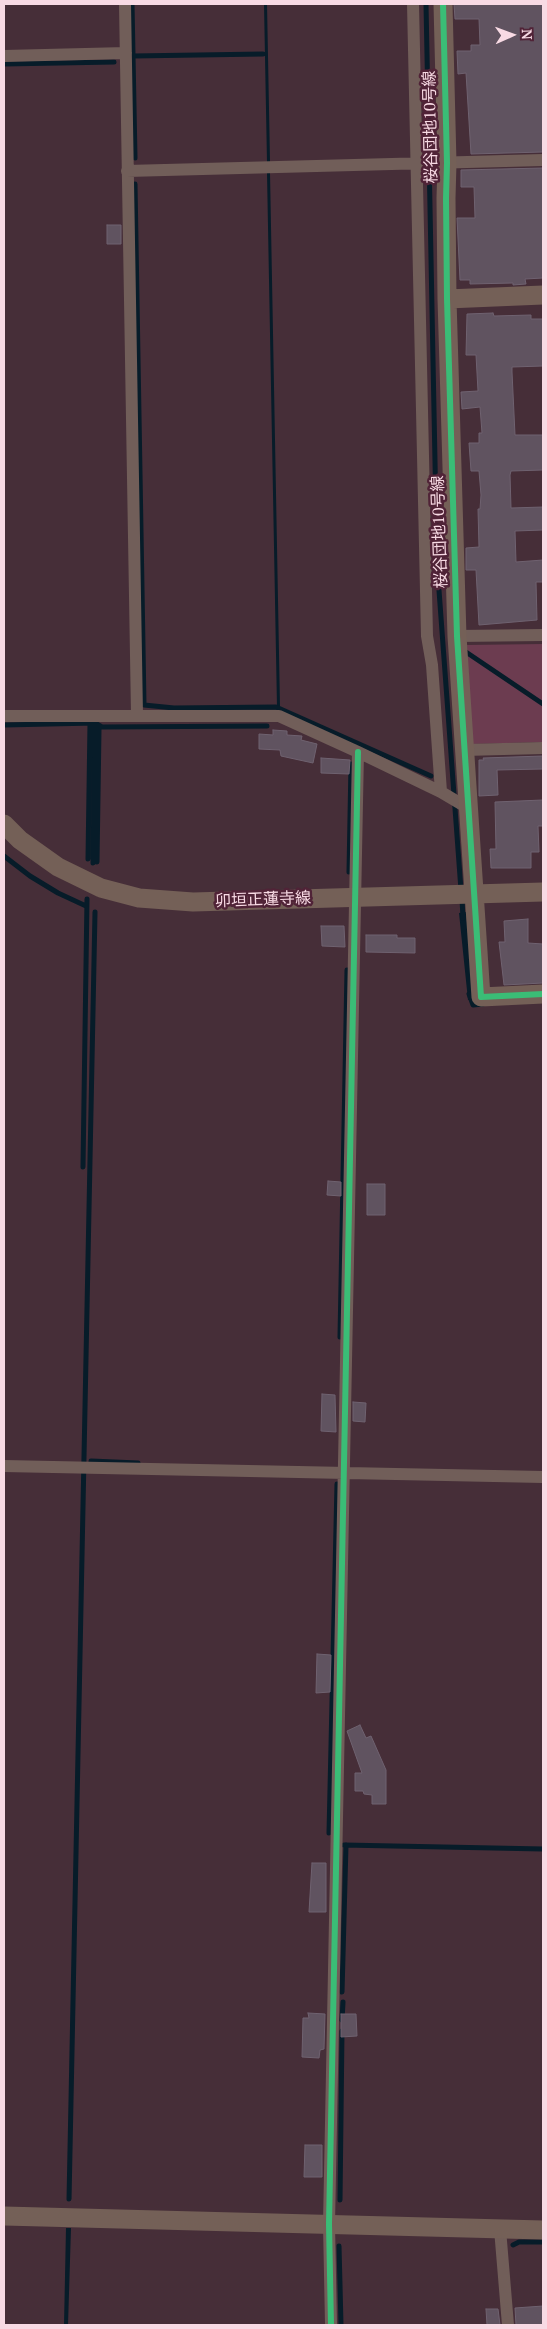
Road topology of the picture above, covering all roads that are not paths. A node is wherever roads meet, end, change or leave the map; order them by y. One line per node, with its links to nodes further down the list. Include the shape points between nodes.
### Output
1 (125, 4): 4 (street)
2 (413, 4): 7 (street)
3 (443, 4): 8 (street, 桜谷団地10号線)
4 (126, 53): 5 (street); 9 (street)
5 (4, 56)
6 (543, 160): 8 (street)
7 (420, 164): 8 (street); 9 (street); 19 (street, via 427,636)
8 (444, 164): 11 (street, 桜谷団地10号線)
9 (128, 170): 14 (street)
10 (543, 296): 11 (street)
11 (447, 299): 13 (street, 桜谷団地10号線)
12 (543, 635): 13 (street)
13 (457, 636): 17 (street, 桜谷団地10号線)
14 (137, 715): 15 (street); 18 (street, via 278,716)
15 (4, 716)
16 (543, 748): 17 (street)
17 (464, 750): 20 (street, 桜谷団地10号線)
18 (358, 752): 19 (street); 24 (street)
19 (441, 792): 20 (street)
20 (468, 808): 23 (street, 桜谷団地10号線)
21 (4, 824): 24 (street, 卯垣正蓮寺線, via 20,840 58,867 101,888 139,898 193,902)
22 (543, 892): 23 (street, 卯垣正蓮寺線)
23 (474, 894): 24 (street, 卯垣正蓮寺線); 25 (street, 桜谷団地10号線, via 481,997)
24 (355, 898): 27 (street)
25 (543, 994)
26 (4, 1466): 27 (street)
27 (344, 1473): 28 (street); 30 (street)
28 (543, 1477)
29 (4, 2216): 30 (street)
30 (329, 2224): 31 (street); 33 (street)
31 (500, 2229): 32 (street); 34 (street)
32 (543, 2230)
33 (331, 2325)
34 (508, 2325)

